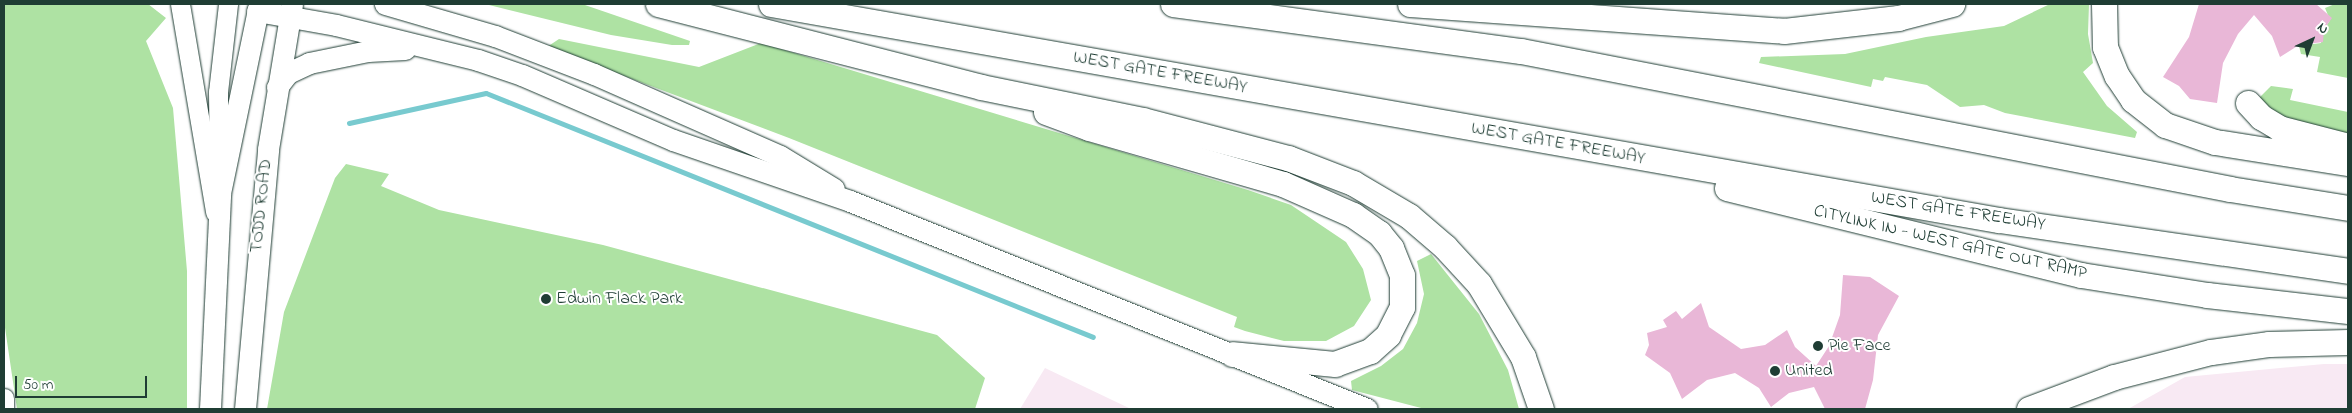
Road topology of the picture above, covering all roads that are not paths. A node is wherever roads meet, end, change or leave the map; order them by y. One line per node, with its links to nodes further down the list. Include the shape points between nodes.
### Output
1 (180, 4): 24 (main road)
2 (227, 4): 11 (main road); 21 (main road, via 218,92)
3 (386, 4): 22 (main road, via 495,36 594,74 780,156)
4 (658, 4): 16 (highway)
5 (771, 4): 18 (highway, WEST GATE FREEWAY)
6 (1173, 4): 23 (highway, via 1521,51)
7 (1410, 4): 13 (highway)
8 (1605, 4): 13 (highway)
9 (1952, 4): 13 (highway, via 1898,18 1784,31)
10 (2104, 4): 20 (highway, via 2105,47 2117,76 2133,100 2165,125 2215,142)
11 (258, 7): 12 (main road); 21 (main road)
12 (291, 10): 14 (main road); 15 (main road, TODD ROAD)
13 (1630, 18)
14 (448, 52): 15 (main road, via 391,49 309,63 288,73); 22 (main road, via 522,76 673,140)
15 (277, 87): 32 (main road, TODD ROAD, via 261,216)
16 (981, 87): 28 (highway, via 1089,128 1283,184 1353,215 1379,233 1396,260 1404,293 1394,326 1380,344 1362,356 1335,364); 34 (highway, via 1103,111 1288,158 1329,172 1378,195 1427,231 1479,284 1523,357)
17 (2248, 103): 19 (highway, via 2261,117 2279,128)
18 (1558, 144): 25 (highway, WEST GATE FREEWAY, via 1999,220); 26 (highway, CITYLINK IN - WEST GATE OUT RAMP, via 1831,215 2082,275 2207,295)
19 (2348, 146)
20 (2348, 163)
21 (220, 193): 24 (main road)
22 (850, 201): 28 (main road)
23 (2348, 208)
24 (218, 223): 31 (main road)
25 (2348, 271)
26 (2348, 311)
27 (2348, 342): 35 (highway, via 2269,344 2211,352 2134,371)
28 (1232, 354): 33 (main road)
29 (4, 398): 30 (main road)
30 (4, 409)
31 (210, 409)
32 (245, 409)
33 (1367, 409)
34 (1541, 409)
35 (2029, 409)

